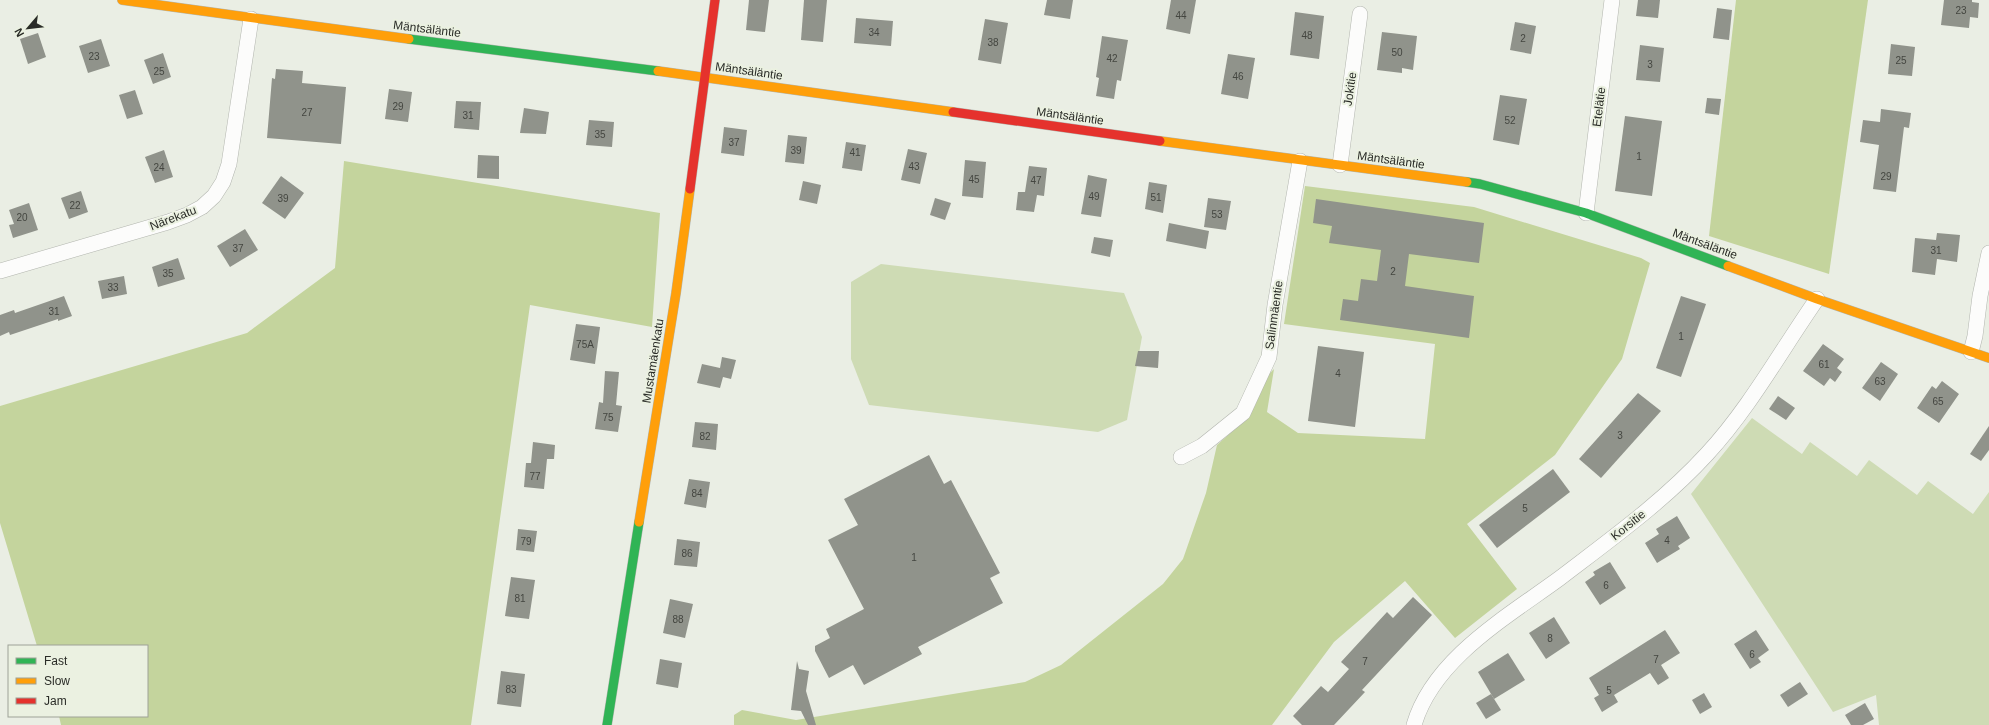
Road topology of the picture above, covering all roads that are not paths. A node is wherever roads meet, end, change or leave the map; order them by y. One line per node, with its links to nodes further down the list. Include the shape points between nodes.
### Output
1 (122, 0): 5 (street, Mäntsäläntie)
2 (715, 0): 6 (street, Mustamäenkatu)
3 (1612, 0): 9 (street, Etelätie)
4 (1360, 14): 8 (street, Jokitie)
5 (251, 19): 6 (street, Mäntsäläntie); 11 (street, Närekatu, via 229,164 223,182 214,196 202,207 168,222)
6 (704, 77): 7 (street, Mäntsäläntie); 16 (street, Mustamäenkatu, via 676,293)
7 (1300, 161): 8 (street, Mäntsäläntie); 15 (street, Salinmäentie, via 1275,305 1269,357 1243,413 1202,446)
8 (1340, 165): 9 (street, Mäntsäläntie, via 1480,184)
9 (1586, 213): 12 (street, Mäntsäläntie)
10 (1989, 253): 13 (street)
11 (0, 271)
12 (1817, 299): 13 (street, Mäntsäläntie); 17 (street, Korsitie, via 1733,422 1707,454 1656,502 1614,536 1460,653 1439,677 1418,712)
13 (1971, 352): 14 (street, Mäntsäläntie)
14 (1989, 358)
15 (1181, 457)
16 (607, 725)
17 (1414, 725)

